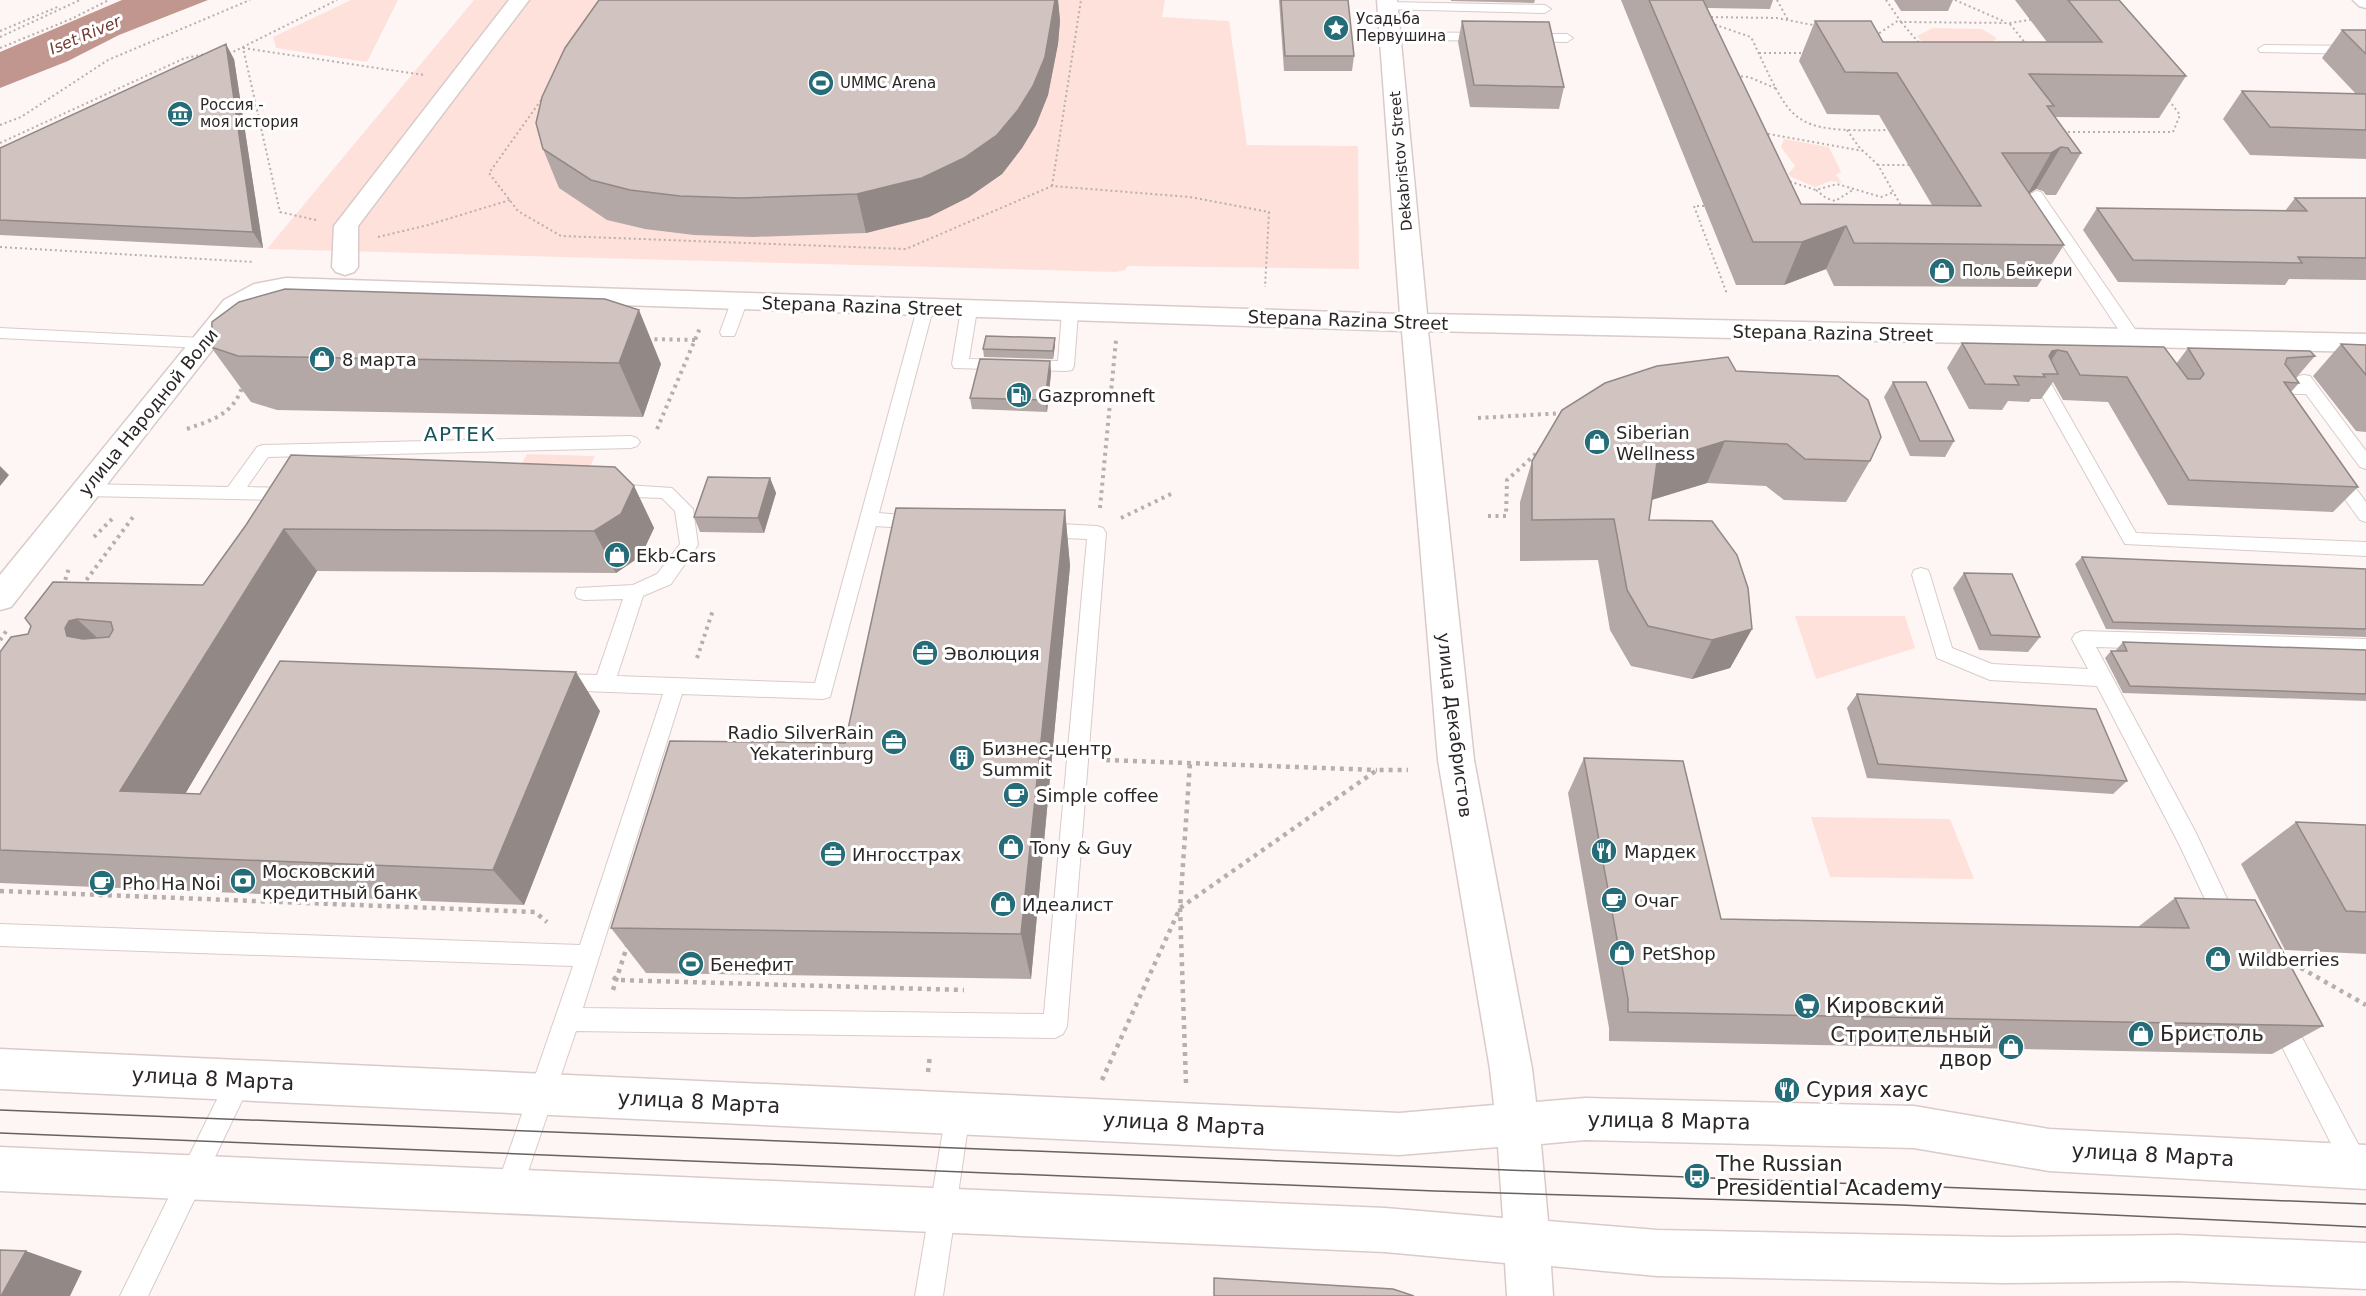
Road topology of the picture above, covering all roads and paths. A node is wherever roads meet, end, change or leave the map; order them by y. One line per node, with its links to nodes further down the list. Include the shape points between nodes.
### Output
1 (75, 0): 18 (path)
2 (80, 0): 20 (path)
3 (109, 0): 23 (path)
4 (250, 0): 39 (path, via 108,60 21,117)
5 (337, 0): 24 (path)
6 (519, 0): 35 (street)
7 (1081, 0): 49 (path)
8 (1777, 0): 14 (path)
9 (1886, 0): 15 (path)
10 (1955, 0): 16 (path)
11 (1387, 3): 12 (lane); 19 (street, Dekabristov Street)
12 (1545, 9)
13 (2044, 17): 16 (path)
14 (1788, 20): 17 (path); 30 (path, via 1701,18 1751,36)
15 (1900, 21): 16 (path); 22 (path, via 1870,39); 26 (path)
16 (2010, 23): 28 (path)
17 (1819, 26)
18 (0, 31)
19 (1390, 36): 21 (lane); 68 (street, Dekabristov Street)
20 (0, 37)
21 (1567, 38)
22 (1879, 44)
23 (0, 48)
24 (243, 48): 29 (path); 33 (path); 35 (path); 57 (path, via 280,212)
25 (2264, 49): 27 (lane)
26 (1925, 50)
27 (2366, 50)
28 (2031, 51)
29 (220, 52)
30 (1759, 53): 31 (path); 37 (path)
31 (1813, 53)
32 (208, 54): 44 (path, via 185,58)
33 (222, 57)
34 (1726, 75): 37 (path, via 1749,77)
35 (457, 81): 57 (street)
36 (550, 87): 54 (path, via 489,173)
37 (1778, 89): 40 (path, via 1789,112 1802,121 1820,128)
38 (2165, 97): 42 (path, via 2180,115 2173,132)
39 (0, 125)
40 (1847, 129): 41 (path); 45 (path)
41 (1891, 130)
42 (2060, 132)
43 (1760, 133): 45 (path)
44 (0, 143)
45 (1863, 151): 46 (path)
46 (1878, 165): 47 (path); 52 (path)
47 (1923, 165)
48 (1783, 179): 51 (path)
49 (1052, 186): 54 (path, via 906,249 561,236 518,211); 62 (path, via 1190,197 1269,212)
50 (1854, 189): 51 (path, via 1838,184); 51 (path, via 1835,201); 52 (path, via 1881,196)
51 (1816, 190)
52 (1893, 192): 56 (path)
53 (2036, 195): 73 (lane)
54 (510, 200): 58 (path)
55 (1704, 206): 63 (path, via 1694,206)
56 (1908, 218)
57 (346, 226): 61 (street)
58 (412, 231)
59 (0, 247): 60 (path)
60 (262, 262)
61 (337, 277): 64 (street, Stepana Razina Street); 76 (street, улица Народной Воли, via 263,290 233,306)
62 (1265, 287)
63 (1727, 294)
64 (739, 302): 65 (street, Stepana Razina Street); 70 (lane)
65 (925, 309): 66 (street, Stepana Razina Street); 102 (lane)
66 (969, 310): 67 (street, Stepana Razina Street); 67 (lane, via 960,364 1066,366)
67 (1070, 313): 68 (street, Stepana Razina Street)
68 (1414, 322): 73 (street, Stepana Razina Street); 147 (street, улица Декабристов, via 1456,760 1511,1069)
69 (700, 327): 74 (path)
70 (728, 332)
71 (0, 333): 76 (lane)
72 (647, 339): 74 (path)
73 (2134, 339): 78 (street, Stepana Razina Street); 79 (lane)
74 (695, 340): 87 (path)
75 (1116, 340): 98 (path)
76 (202, 343): 94 (street, улица Народной Воли)
77 (2348, 348): 78 (street, Stepana Razina Street)
78 (2281, 355): 82 (lane)
79 (2152, 366)
80 (2042, 382): 106 (lane, via 2131,539)
81 (244, 383): 86 (path, via 231,411)
82 (2310, 389): 83 (lane, via 2274,388); 91 (lane)
83 (2287, 406)
84 (1574, 412): 85 (path)
85 (1478, 418)
86 (188, 429)
87 (657, 429)
88 (630, 442): 97 (lane, via 263,451)
89 (1541, 448): 101 (path, via 1507,480 1506,516)
90 (2327, 461): 100 (lane)
91 (2366, 463)
92 (306, 488): 97 (lane, via 284,494)
93 (596, 489): 110 (lane, via 666,492 684,509 689,544 664,579)
94 (85, 490): 95 (lane); 113 (street, улица Народной Воли)
95 (141, 491): 97 (lane); 105 (path); 111 (path, via 137,512)
96 (1175, 492): 99 (path)
97 (233, 493)
98 (1100, 509)
99 (1134, 510)
100 (2366, 515)
101 (1488, 516)
102 (868, 519): 103 (lane); 122 (lane, via 823,691)
103 (937, 523)
104 (1017, 528): 138 (lane, via 1098,533 1055,1026)
105 (90, 541)
106 (2366, 549)
107 (73, 558): 109 (path)
108 (1921, 575): 119 (lane, via 1944,653 1989,672)
109 (62, 591)
110 (635, 592): 112 (lane); 121 (lane)
111 (76, 593)
112 (584, 593)
113 (0, 597)
114 (713, 610): 116 (path)
115 (10, 626): 117 (path)
116 (706, 632)
117 (0, 640)
118 (2366, 647): 119 (lane, via 2082,639)
119 (2101, 678): 129 (lane)
120 (537, 681): 121 (lane)
121 (604, 684): 122 (lane)
122 (675, 686): 132 (lane)
123 (1117, 761): 124 (path)
124 (1190, 764): 125 (path); 128 (path)
125 (1377, 770): 126 (path); 128 (path)
126 (1408, 771)
127 (0, 891): 132 (path, via 535,912)
128 (1180, 908): 143 (path); 144 (path)
129 (2233, 933): 136 (path)
130 (0, 935): 132 (lane)
131 (630, 937): 133 (path)
132 (588, 956): 133 (path); 137 (lane)
133 (616, 980): 134 (path); 138 (path)
134 (975, 991)
135 (2270, 1001): 148 (lane)
136 (2366, 1005)
137 (568, 1019): 138 (lane); 145 (lane)
138 (603, 1020)
139 (930, 1055): 142 (path)
140 (0, 1069): 141 (street, улица 8 Марта)
141 (240, 1080): 145 (street, улица 8 Марта); 150 (lane)
142 (926, 1081)
143 (1098, 1089)
144 (1186, 1093)
145 (542, 1095): 146 (street, улица 8 Марта); 151 (lane)
146 (958, 1113): 147 (street, улица 8 Марта, via 1399,1134); 152 (lane)
147 (1517, 1124): 148 (street, улица 8 Марта, via 1585,1119 1914,1127 2049,1150); 153 (street)
148 (2361, 1167)
149 (0, 1169): 150 (street)
150 (192, 1178): 151 (street); 155 (lane)
151 (508, 1192): 152 (street)
152 (942, 1210): 153 (street, via 1385,1230); 156 (lane)
153 (1527, 1242): 154 (street, via 1657,1253 2003,1260 2178,1258); 157 (street)
154 (2366, 1266)
155 (134, 1296)
156 (929, 1296)
157 (1530, 1296)

